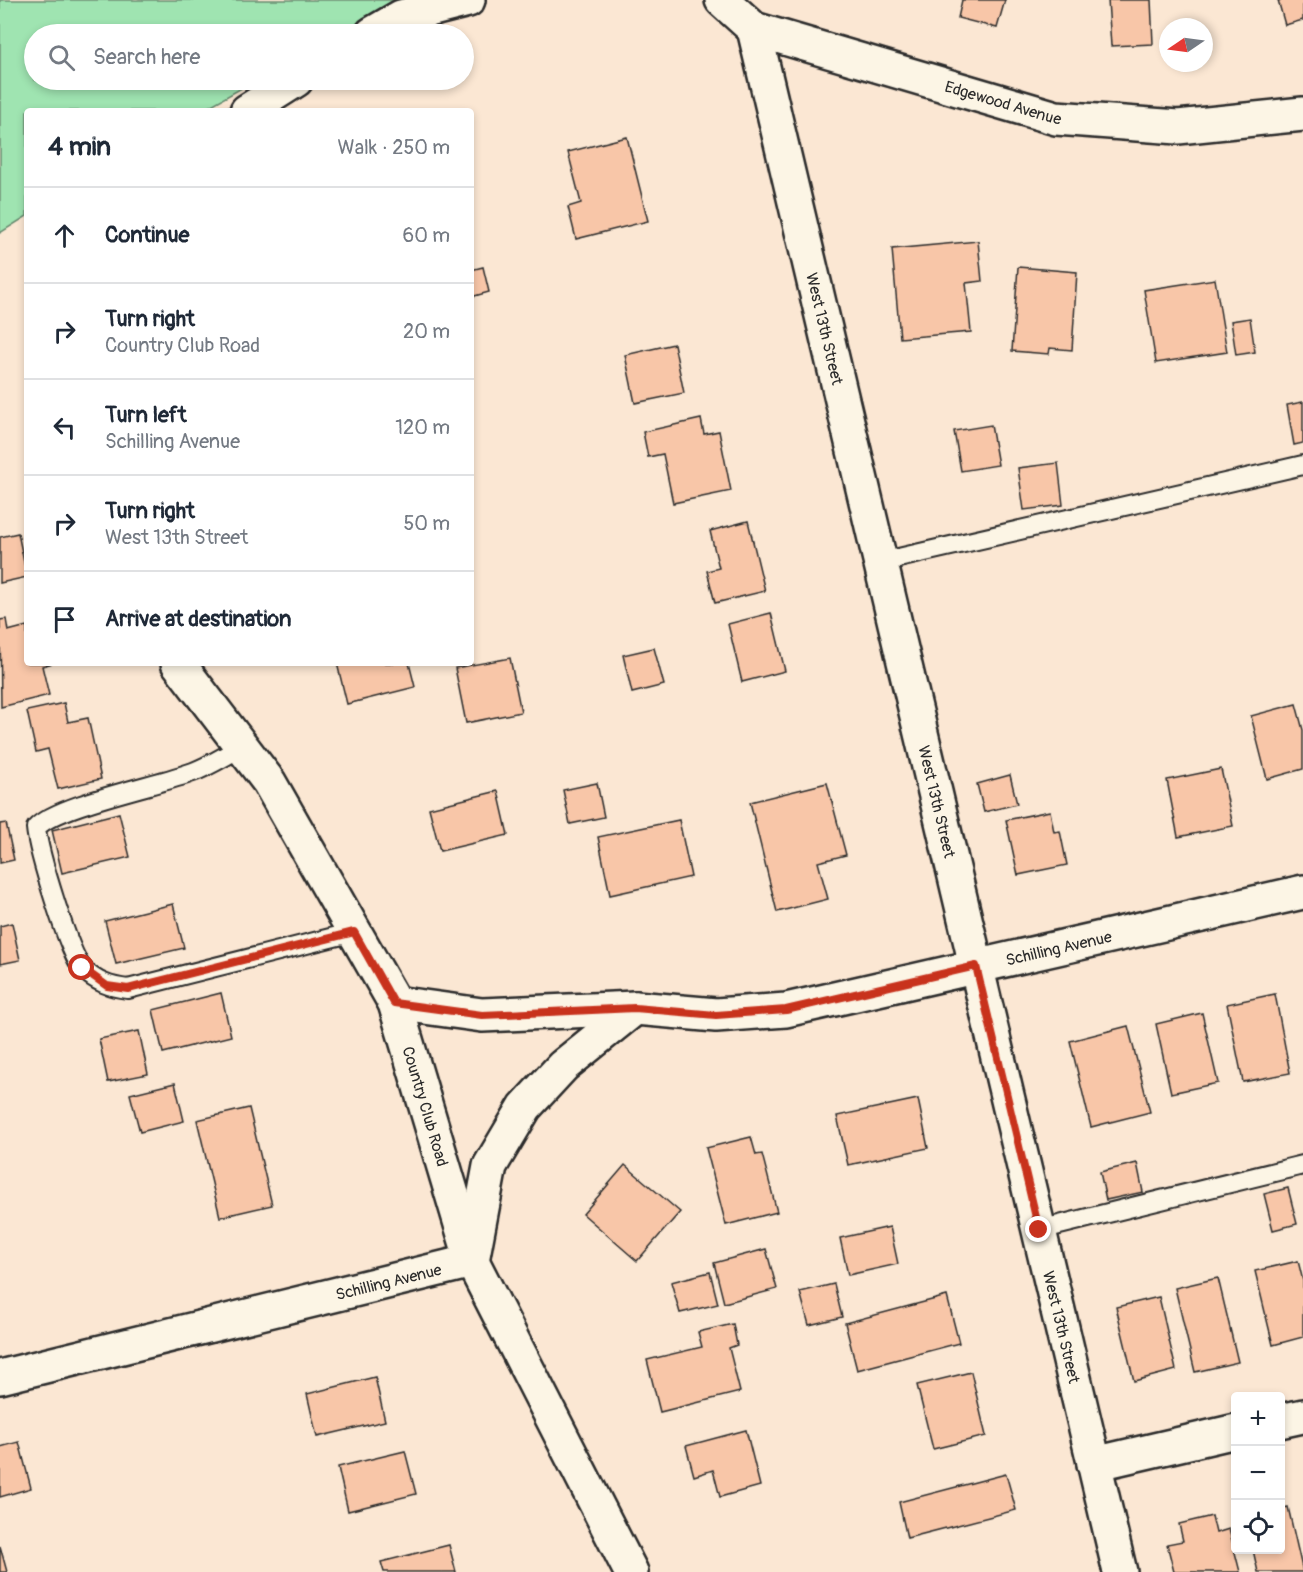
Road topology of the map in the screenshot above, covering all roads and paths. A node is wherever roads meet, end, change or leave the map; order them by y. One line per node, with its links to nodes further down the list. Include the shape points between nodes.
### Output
1 (468, 0): 3 (street, via 402,17)
2 (722, 0): 4 (street, Edgewood Avenue)
3 (390, 24)
4 (754, 29): 7 (street, Edgewood Avenue, via 1056,118 1178,127); 9 (street, West 13th Street)
5 (280, 90): 6 (street)
6 (252, 108)
7 (1303, 114)
8 (1303, 465): 9 (lane)
9 (881, 562): 14 (street, West 13th Street)
10 (180, 666): 11 (street, Country Club Road)
11 (242, 747): 13 (street, Country Club Road, via 270,782); 13 (lane, via 194,772 43,819 36,828 38,849 82,968 107,986 128,989)
12 (1303, 892): 14 (street, Schilling Avenue)
13 (354, 932): 15 (street, Country Club Road)
14 (976, 966): 16 (street, Schilling Avenue, via 786,1010 716,1015); 18 (street, West 13th Street)
15 (394, 1003): 16 (street, Schilling Avenue, via 482,1015); 19 (street, Country Club Road)
16 (635, 1008): 19 (street, via 563,1066 525,1107 490,1166)
17 (1303, 1165): 18 (lane)
18 (1039, 1230): 24 (street, West 13th Street)
19 (472, 1261): 20 (street, Schilling Avenue); 25 (street, Country Club Road)
20 (0, 1377)
21 (1303, 1416): 22 (street)
22 (1285, 1420)
23 (1231, 1432): 24 (street)
24 (1094, 1464): 26 (street, West 13th Street)
25 (631, 1572)
26 (1120, 1572)

